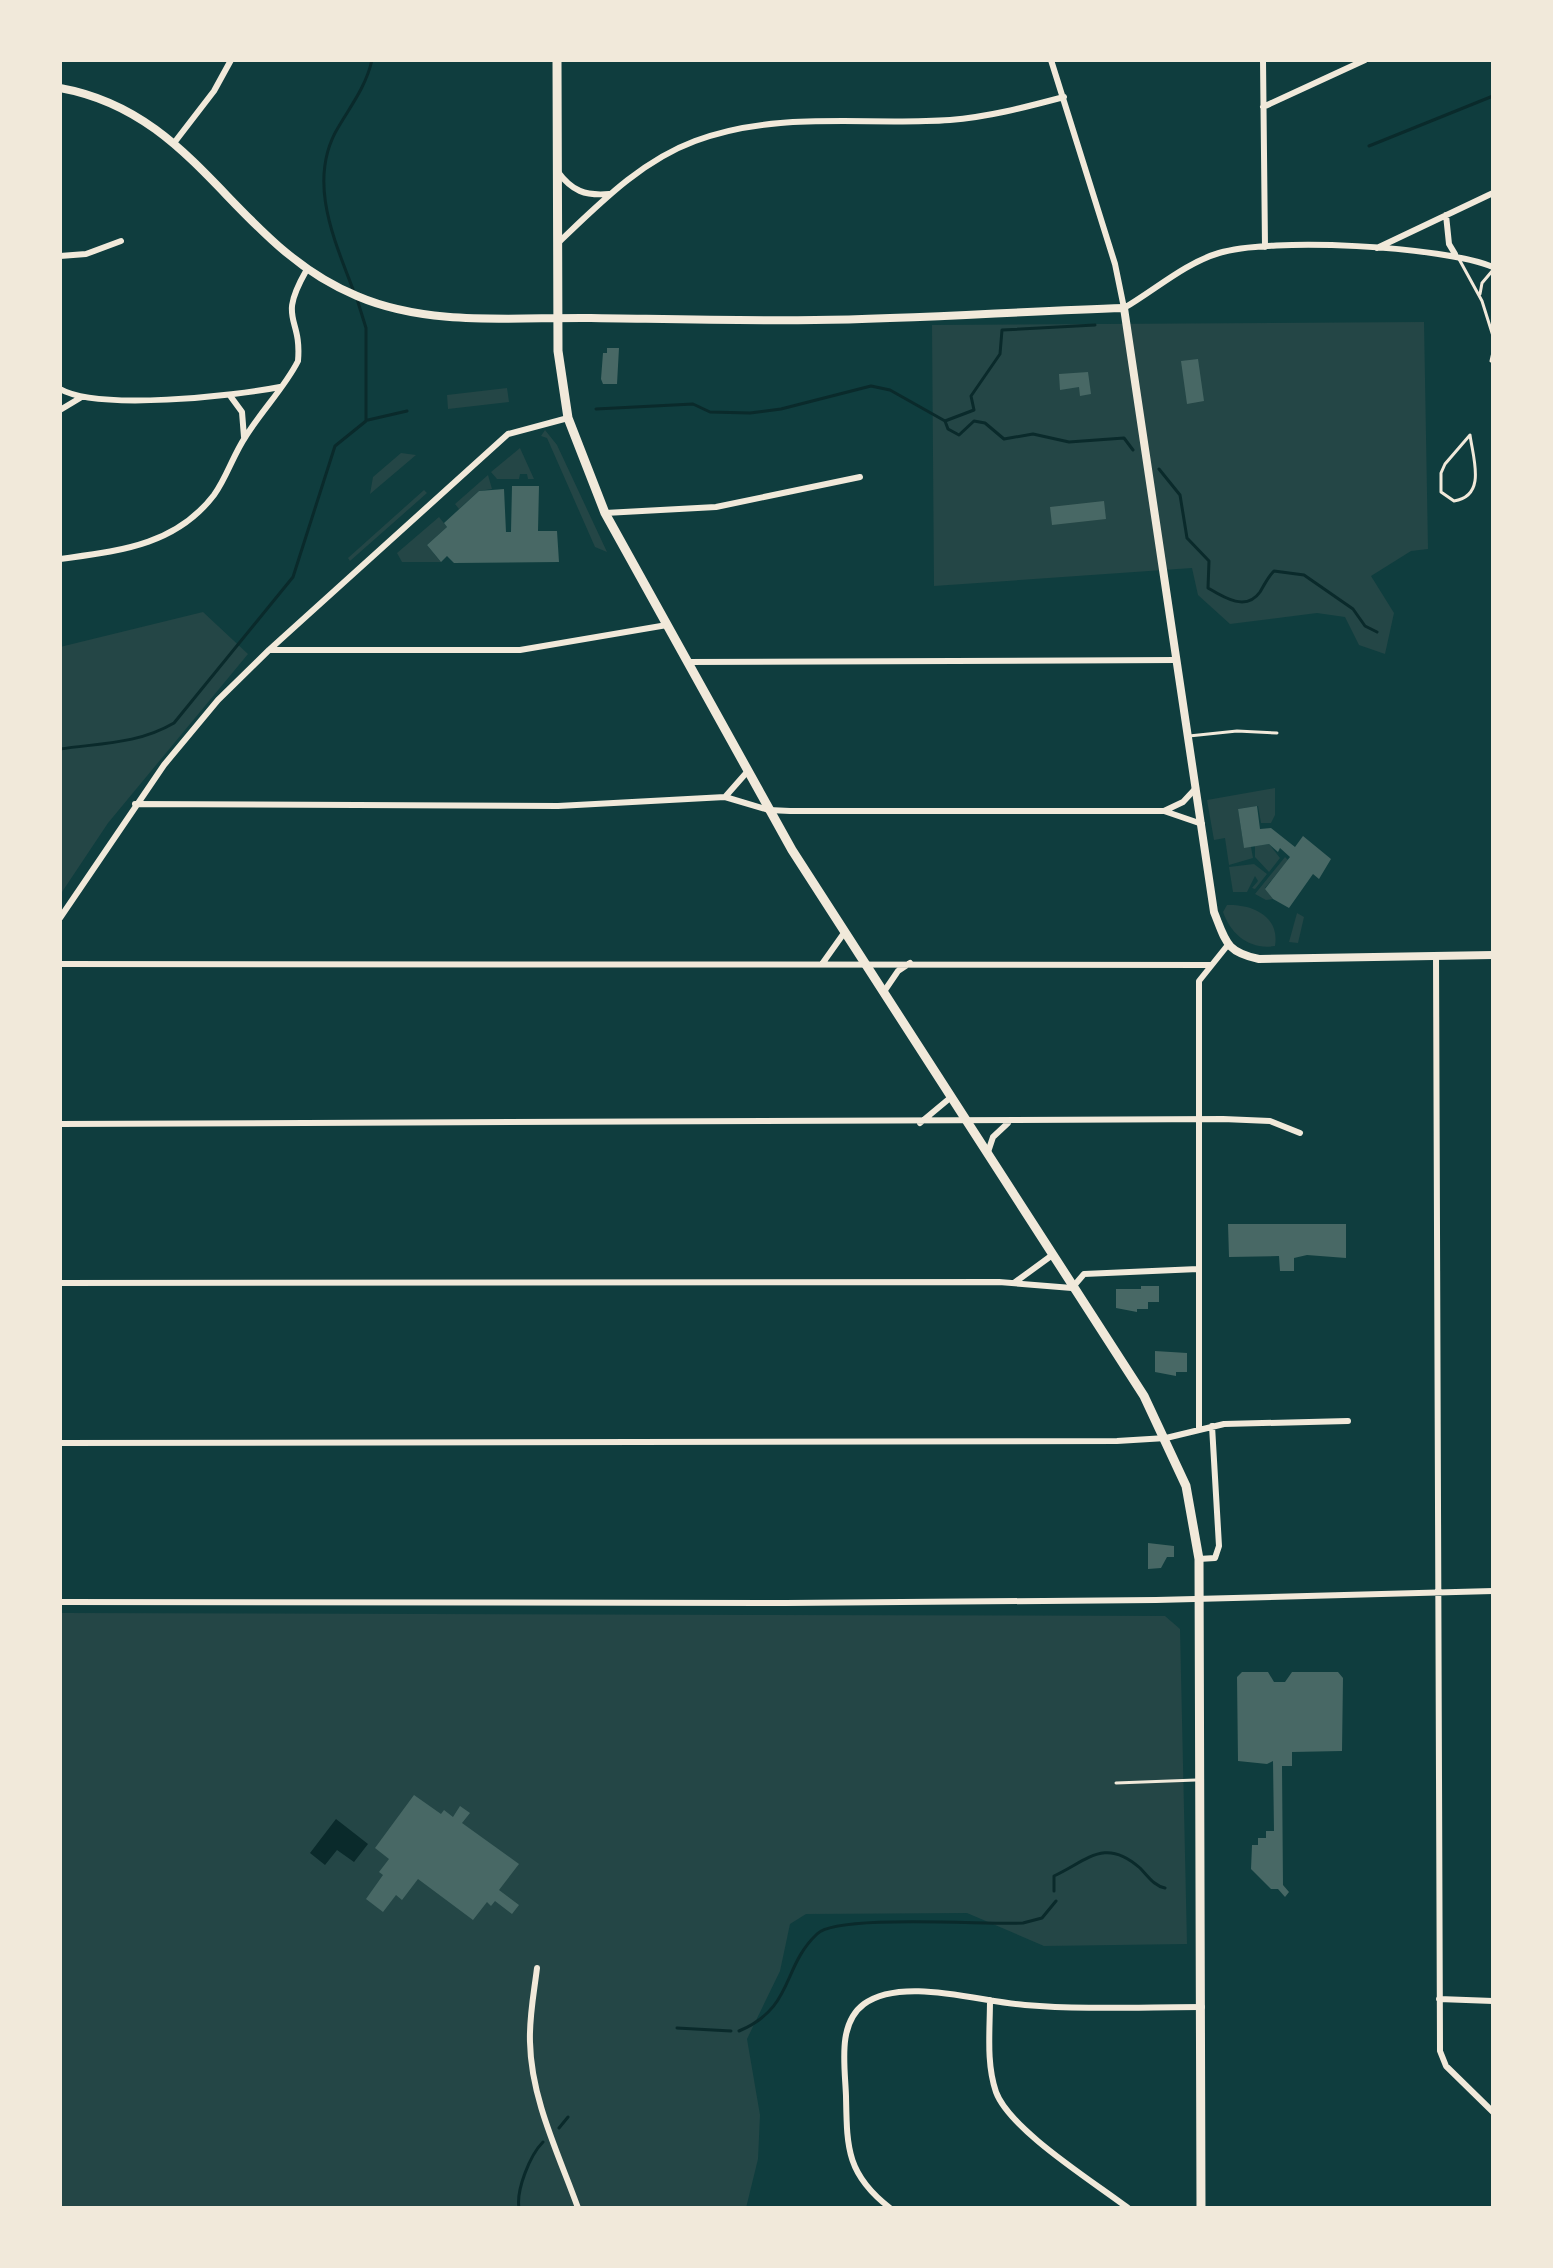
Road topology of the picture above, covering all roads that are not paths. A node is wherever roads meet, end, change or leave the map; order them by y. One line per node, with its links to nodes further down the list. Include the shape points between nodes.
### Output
1 (231, 60): 9 (street)
2 (557, 60): 10 (highway)
3 (1051, 60): 7 (street)
4 (1263, 60): 8 (street)
5 (1365, 60): 8 (street)
6 (60, 88): 9 (main road, via 120,105)
7 (1064, 97): 12 (street, via 959,119 771,122 673,151); 23 (street)
8 (1263, 107): 16 (street)
9 (174, 143): 21 (main road)
10 (558, 172): 12 (street, via 582,193); 15 (highway)
11 (1493, 193): 13 (street)
12 (609, 194): 15 (street)
13 (1446, 215): 17 (street); 18 (street)
14 (121, 241): 19 (street, via 86,254)
15 (558, 243): 24 (highway)
16 (1265, 247): 17 (street); 23 (street, via 1206,258)
17 (1375, 249): 18 (street)
18 (1455, 254): 20 (street); 22 (lane)
19 (60, 256)
20 (1493, 268): 22 (lane)
21 (310, 273): 24 (main road, via 394,308 458,317); 28 (street, via 293,295 290,310 298,361)
22 (1480, 297): 25 (lane)
23 (1124, 308): 24 (main road, via 813,320); 41 (main road)
24 (557, 318): 33 (highway)
25 (1493, 336)
26 (1493, 352): 27 (lane)
27 (1491, 361)
28 (280, 387): 30 (street); 35 (street)
29 (60, 389): 31 (street)
30 (231, 397): 31 (street); 35 (street, via 242,412)
31 (80, 398): 32 (street)
32 (60, 410)
33 (568, 418): 37 (highway); 40 (street, via 508,434)
34 (1470, 435): 34 (lane, via 1441,473 1441,492 1454,501 1468,495 1475,482)
35 (244, 439): 38 (street, via 214,494 172,532 129,549)
36 (860, 477): 37 (street, via 716,507)
37 (605, 513): 39 (highway)
38 (60, 559)
39 (667, 625): 40 (street, via 520,650); 42 (highway)
40 (269, 650): 48 (street, via 191,730)
41 (1177, 660): 42 (street); 44 (main road)
42 (687, 662): 45 (highway)
43 (1277, 733): 44 (lane)
44 (1188, 736): 46 (main road)
45 (747, 772): 47 (street); 49 (highway)
46 (1196, 788): 50 (street); 51 (main road)
47 (725, 797): 48 (street, via 558,806); 49 (street)
48 (135, 804): 52 (street)
49 (769, 810): 50 (street); 53 (highway)
50 (1164, 811): 51 (street)
51 (1202, 824): 54 (main road, via 1214,912)
52 (60, 918)
53 (844, 933): 57 (highway); 60 (street)
54 (1227, 946): 55 (main road, via 1259,959); 61 (street)
55 (1436, 955): 56 (main road); 82 (street)
56 (1493, 955)
57 (863, 963): 58 (street); 60 (street); 62 (highway)
58 (910, 963): 61 (street); 62 (street)
59 (60, 964): 60 (street)
60 (822, 964)
61 (1210, 965): 64 (street, via 1199,981)
62 (882, 994): 63 (highway)
63 (950, 1098): 65 (street); 66 (highway)
64 (1198, 1120): 67 (street); 69 (street, via 1270,1121); 72 (street)
65 (920, 1123): 66 (street); 68 (street)
66 (965, 1123): 67 (street); 70 (highway)
67 (1010, 1123): 70 (street, via 993,1137)
68 (60, 1124)
69 (1300, 1133)
70 (986, 1155): 71 (highway)
71 (1051, 1256): 74 (street); 75 (highway)
72 (1198, 1269): 75 (street, via 1084,1274); 78 (street)
73 (60, 1283): 74 (street)
74 (1014, 1283): 75 (street)
75 (1072, 1288): 79 (highway)
76 (1348, 1421): 77 (street)
77 (1212, 1426): 78 (street); 81 (street, via 1219,1546 1215,1558)
78 (1199, 1430): 79 (street)
79 (1166, 1438): 80 (street); 81 (highway, via 1186,1486)
80 (60, 1443)
81 (1199, 1559): 84 (highway)
82 (1438, 1591): 83 (street); 84 (street); 89 (street)
83 (1493, 1591)
84 (1199, 1596): 85 (street, via 786,1603); 86 (highway)
85 (60, 1602)
86 (1200, 1780): 87 (lane); 92 (highway)
87 (1116, 1783)
88 (537, 1968): 94 (street, via 531,2060)
89 (1439, 1999): 91 (street); 93 (street, via 1440,2051 1446,2066)
90 (990, 2000): 92 (street); 95 (street, via 934,1993 878,1996 851,2019 845,2051 850,2159 867,2189); 96 (street, via 991,2068 1001,2102 1021,2126)
91 (1493, 2001)
92 (1202, 2007): 97 (highway)
93 (1493, 2112)
94 (578, 2208)
95 (890, 2208)
96 (1128, 2208)
97 (1201, 2208)

